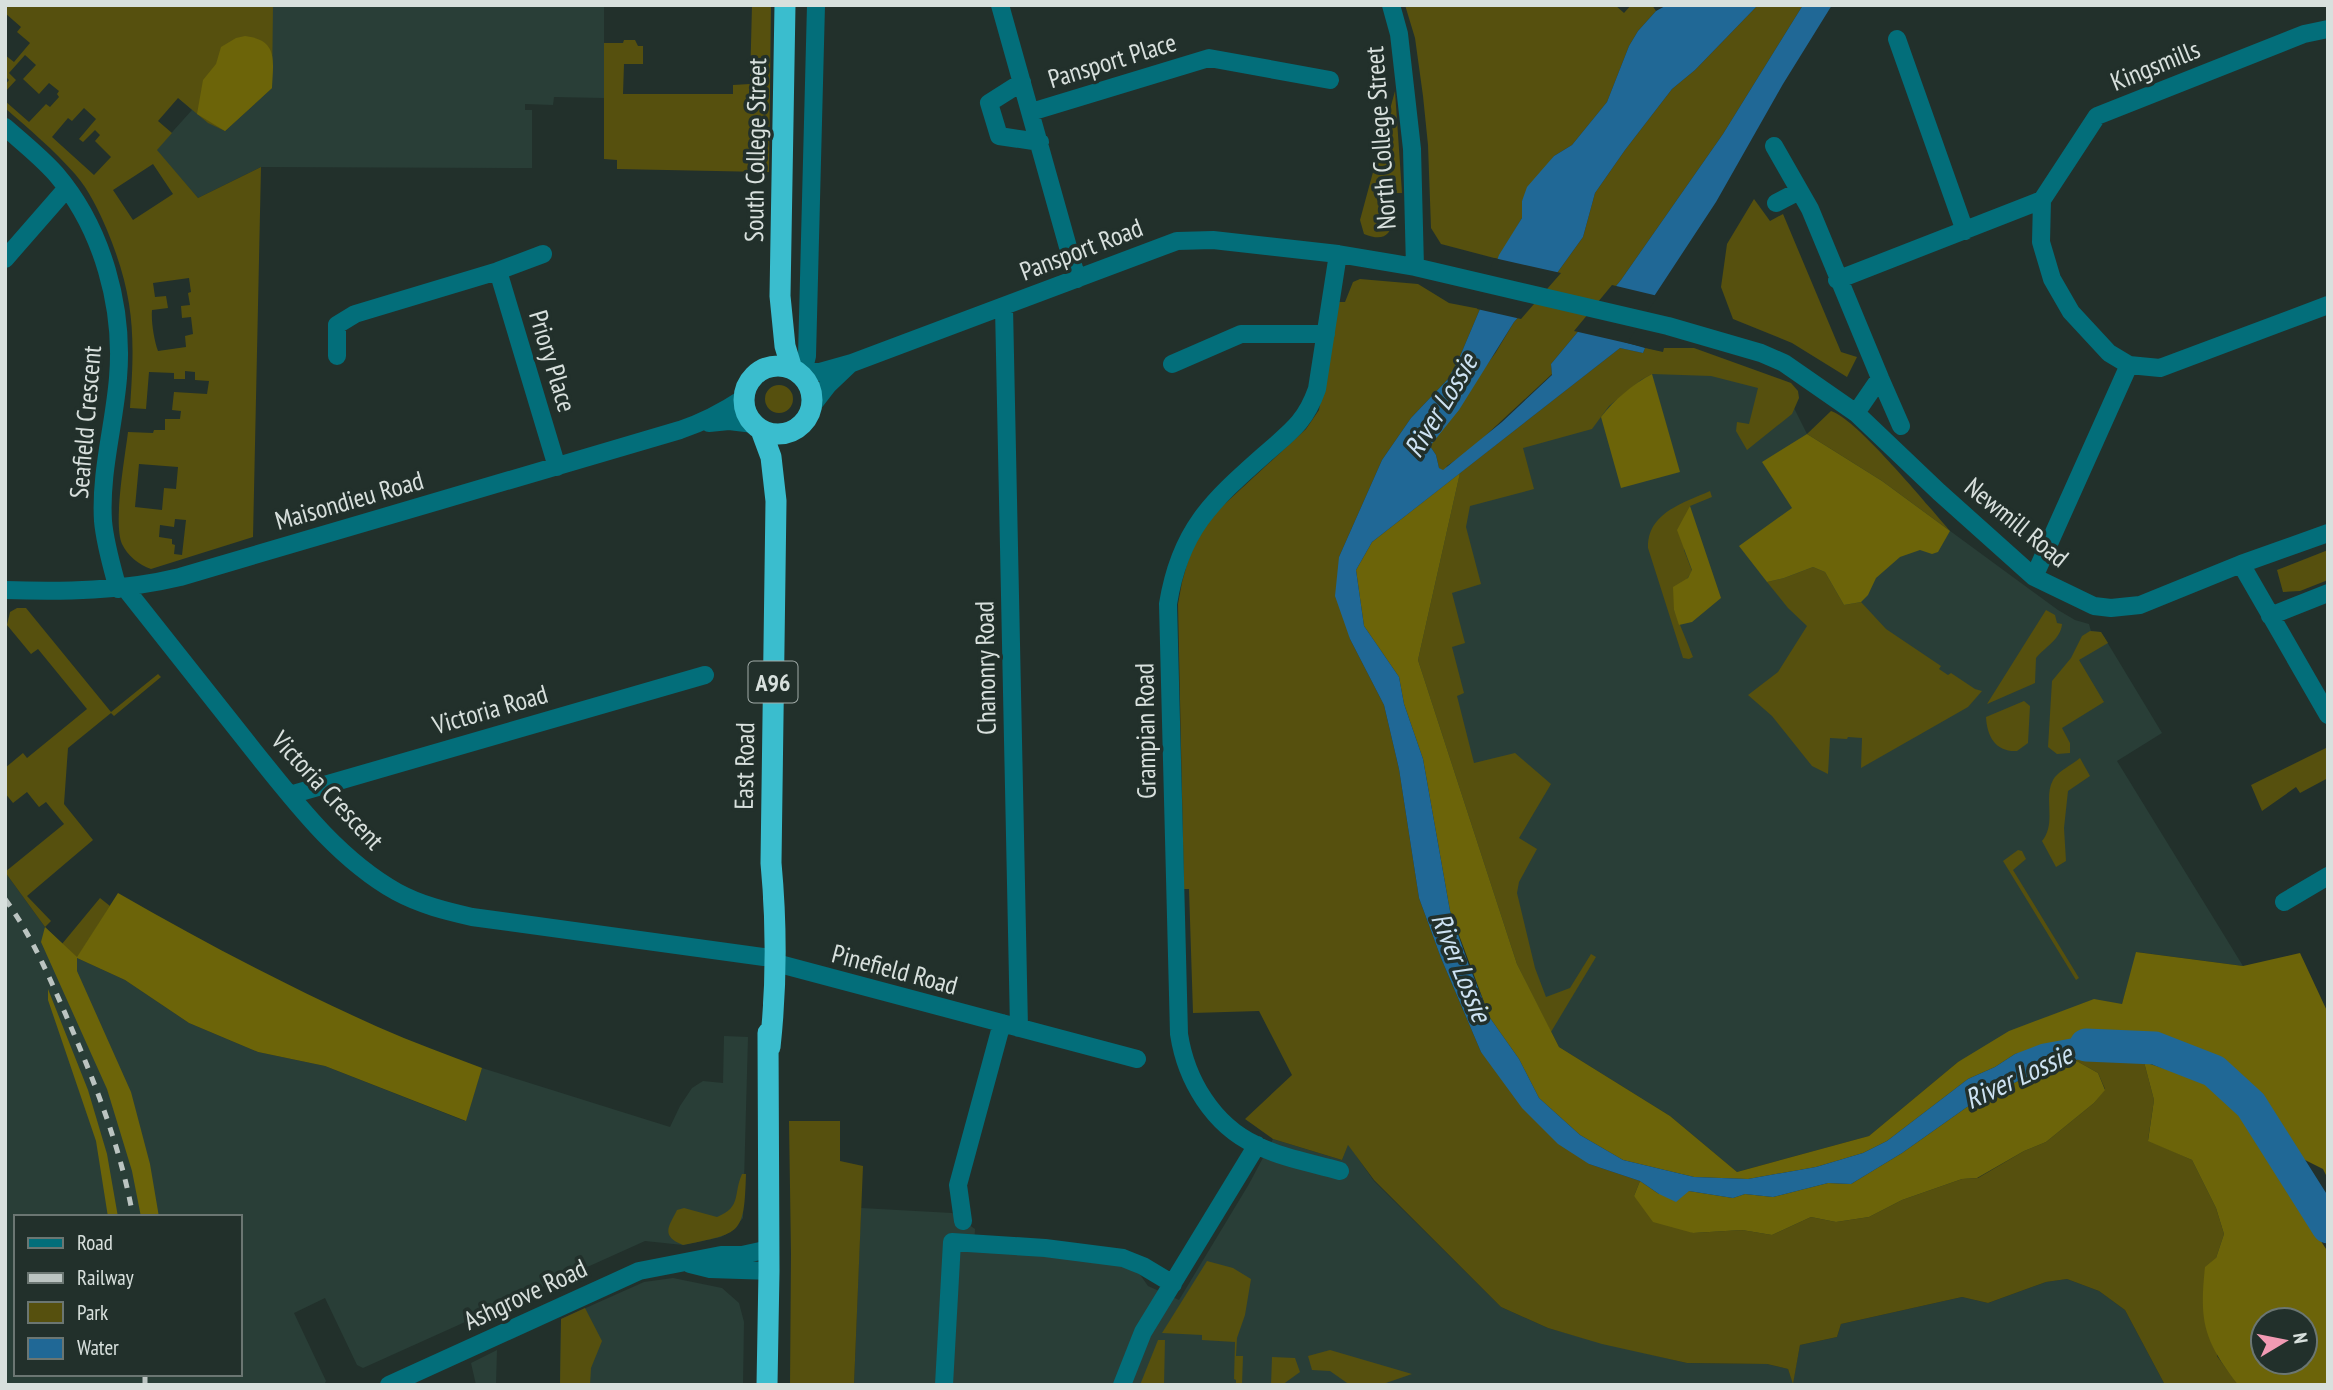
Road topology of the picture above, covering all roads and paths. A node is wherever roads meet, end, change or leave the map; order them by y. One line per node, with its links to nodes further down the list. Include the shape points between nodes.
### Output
1 (785, 5): 26 (highway, South College Street)
2 (816, 5): 35 (street, via 807,356)
3 (1000, 5): 8 (street, Pansport Place)
4 (1391, 5): 21 (street, North College Street, via 1399,34 1412,149)
5 (2328, 29): 15 (street, Kingsmills, via 2304,34 2097,116)
6 (1898, 39): 17 (street)
7 (1330, 80): 9 (street, Pansport Place, via 1209,58)
8 (1022, 82): 9 (street, Pansport Place); 11 (street, Pansport Place, via 989,103 999,136)
9 (1031, 112): 11 (street, Pansport Place)
10 (5, 127): 13 (street, Seafield Crescent)
11 (1040, 142): 24 (street, Pansport Place)
12 (1774, 146): 14 (street)
13 (67, 188): 20 (street); 49 (street, Seafield Crescent, via 93,236 116,306 118,378 103,503 106,540)
14 (1799, 191): 16 (street); 25 (street)
15 (2042, 200): 17 (street); 33 (street, via 2041,242 2052,279 2071,312 2109,353)
16 (1776, 203)
17 (1965, 231): 25 (street)
18 (543, 254): 22 (street)
19 (1338, 254): 21 (street, Pansport Road); 24 (street, Pansport Road, via 1213,240 1177,241); 29 (street, Grampian Road)
20 (5, 259)
21 (1415, 267): 23 (street, Pansport Road)
22 (498, 271): 30 (street, via 355,314 337,325); 44 (street, Priory Place)
23 (1461, 276): 39 (street, Newmill Road, via 1741,346 1784,363)
24 (1077, 279): 28 (street, Pansport Road)
25 (1837, 280): 36 (street)
26 (780, 296): 34 (highway); 35 (highway, via 785,346)
27 (2328, 305): 33 (street, via 2160,368)
28 (1004, 307): 31 (street, Pansport Road); 59 (street, Chanonry Road)
29 (1326, 334): 32 (street, via 1241,334); 61 (street, Grampian Road, via 1311,407 1302,422 1227,488 1195,524 1181,553 1168,604 1181,1051 1202,1098)
30 (337, 356)
31 (852, 363): 35 (street, Pansport Road, via 820,372); 38 (street)
32 (1172, 364)
33 (2129, 365): 48 (street)
34 (766, 368): 35 (highway, via 784,366); 37 (highway, via 750,380)
35 (797, 371): 38 (highway, via 808,383)
36 (1880, 378): 39 (street); 41 (street)
37 (744, 398): 40 (street); 42 (highway, A96, via 745,410)
38 (811, 407): 43 (highway, A96)
39 (1856, 413): 48 (street, Newmill Road)
40 (702, 423): 42 (street, via 729,421); 44 (street, Maisondieu Road)
41 (1901, 426)
42 (758, 427): 43 (highway, via 772,433); 45 (highway, A96, via 771,457)
43 (794, 430): 45 (highway, A96, via 783,458)
44 (557, 467): 49 (street, Maisondieu Road, via 180,577)
45 (776, 501): 58 (highway, East Road / A96, via 771,863 776,915)
46 (2328, 533): 47 (street, Newmill Road)
47 (2241, 564): 48 (street, Newmill Road, via 2140,605 2111,608 2094,606); 52 (street)
48 (2034, 577)
49 (122, 589): 50 (street, Maisondieu Road); 55 (street, Victoria Crescent)
50 (5, 590)
51 (2328, 593): 52 (street)
52 (2270, 616): 54 (street)
53 (705, 675): 55 (street, Victoria Road)
54 (2328, 715)
55 (290, 795): 58 (street, Victoria Crescent, via 355,862 397,892 435,908)
56 (2328, 876): 57 (street)
57 (2284, 902)
58 (770, 960): 59 (street, Pinefield Road); 64 (highway, A96, via 776,993 770,1046)
59 (1010, 1026): 60 (street, Pinefield Road); 63 (street, via 958,1185)
60 (1137, 1059)
61 (1257, 1145): 62 (street, Grampian Road); 65 (street)
62 (1340, 1171)
63 (963, 1221)
64 (769, 1260): 66 (street, Ashgrove Road, via 710,1269 687,1263 639,1271); 67 (highway, A96)
65 (1173, 1284): 68 (street, via 1123,1258 952,1242); 69 (street, via 1143,1332)
66 (389, 1385)
67 (767, 1385)
68 (944, 1385)
69 (1122, 1385)

